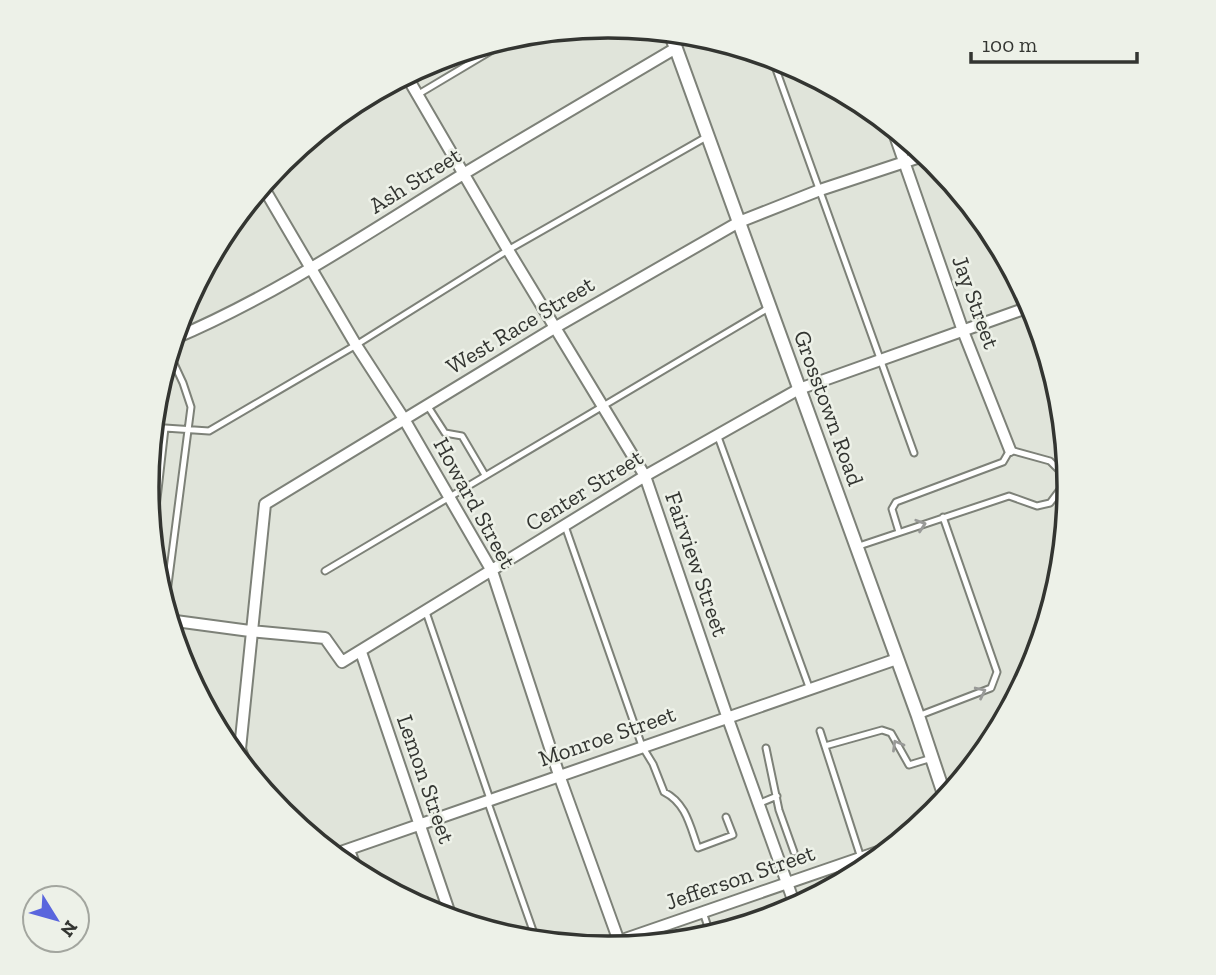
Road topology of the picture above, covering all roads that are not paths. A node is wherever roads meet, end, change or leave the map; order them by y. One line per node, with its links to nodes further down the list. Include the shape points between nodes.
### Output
1 (674, 43): 2 (street, Grosstown Road)
2 (676, 48): 7 (street, Grosstown Road); 11 (street, Ash Street)
3 (480, 57): 6 (lane)
4 (777, 72): 12 (lane)
5 (411, 84): 6 (street, Fairview Street)
6 (417, 95): 11 (street, Fairview Street)
7 (708, 136): 14 (street, Grosstown Road); 15 (lane)
8 (899, 146): 10 (street, Jay Street)
9 (914, 159): 10 (street, West Race Street)
10 (905, 162): 12 (street, West Race Street); 20 (street, Jay Street)
11 (465, 173): 15 (street, Fairview Street); 16 (street, Ash Street)
12 (820, 190): 14 (street, West Race Street); 23 (lane)
13 (267, 194): 16 (street, Howard Street)
14 (739, 222): 17 (street, Grosstown Road); 19 (street, West Race Street)
15 (508, 250): 19 (street, Fairview Street); 22 (lane)
16 (312, 269): 21 (street, Ash Street); 22 (street, Howard Street)
17 (770, 307): 25 (street, Grosstown Road); 27 (lane)
18 (1020, 310): 20 (street, Center Street)
19 (556, 327): 26 (street, West Race Street); 27 (street, Fairview Street)
20 (964, 331): 23 (street, Center Street); 31 (street, Jay Street)
21 (187, 333)
22 (356, 345): 28 (street, Howard Street); 29 (lane, via 209,431)
23 (880, 360): 25 (street, Center Street); 32 (lane)
24 (175, 367): 29 (lane, via 191,407)
25 (799, 389): 30 (street, Center Street); 42 (street, Grosstown Road)
26 (427, 405): 28 (street, West Race Street); 35 (lane, via 445,433 462,436)
27 (603, 405): 35 (lane); 36 (street, Fairview Street)
28 (404, 419): 38 (street, Howard Street); 48 (street, West Race Street, via 265,504)
29 (187, 429): 33 (lane, via 167,427 163,431); 45 (lane)
30 (717, 434): 36 (street, Center Street); 51 (lane)
31 (1010, 450): 34 (lane, via 1050,461); 41 (lane, via 1003,462 895,502 891,509)
32 (914, 453)
33 (160, 463)
34 (1056, 467)
35 (485, 475): 38 (lane)
36 (645, 476): 40 (street, Center Street); 52 (street, Fairview Street)
37 (1057, 494): 39 (lane, via 1050,503 1037,506 1009,496)
38 (448, 497): 43 (lane); 44 (street, Howard Street)
39 (943, 517): 41 (lane, one-way to 39); 53 (lane, one-way to 39, via 991,688 998,673)
40 (565, 526): 44 (street, Center Street); 56 (lane)
41 (900, 532): 42 (lane)
42 (856, 547): 50 (street, Grosstown Road)
43 (325, 571)
44 (492, 571): 46 (street, Center Street); 60 (street, Howard Street)
45 (168, 577)
46 (426, 612): 49 (street, Center Street); 63 (lane)
47 (180, 621): 48 (street)
48 (250, 631): 49 (street, via 325,638 342,662); 55 (street)
49 (361, 652): 66 (street, Lemon Street)
50 (897, 659): 51 (street, Monroe Street); 53 (street, Grosstown Road)
51 (809, 687): 52 (street, Monroe Street)
52 (727, 716): 56 (street, Monroe Street); 64 (street, Fairview Street)
53 (918, 716): 59 (street, Grosstown Road)
54 (820, 731): 57 (lane)
55 (240, 745)
56 (642, 746): 60 (street, Monroe Street); 65 (lane, via 664,792 681,804 698,848 733,835)
57 (825, 747): 59 (lane, one-way to 57, via 909,765 891,733 882,730); 71 (lane)
58 (766, 748): 62 (lane)
59 (932, 758): 61 (street, Grosstown Road)
60 (559, 775): 63 (street, Monroe Street); 79 (street, Howard Street)
61 (942, 788)
62 (777, 796): 64 (lane); 69 (lane)
63 (489, 799): 66 (street, Monroe Street); 77 (lane)
64 (758, 804): 72 (street, Fairview Street)
65 (726, 817)
66 (419, 823): 67 (street, Monroe Street); 74 (street, Lemon Street)
67 (351, 848): 68 (street, Monroe Street); 70 (lane)
68 (344, 851)
69 (794, 852)
70 (355, 858)
71 (861, 858): 72 (street, Jefferson Street)
72 (787, 883): 73 (street, Fairview Street); 75 (street, Jefferson Street)
73 (792, 897)
74 (447, 906)
75 (703, 912): 76 (lane); 78 (street, Jefferson Street)
76 (707, 925)
77 (533, 930)
78 (642, 935)
79 (617, 936)

